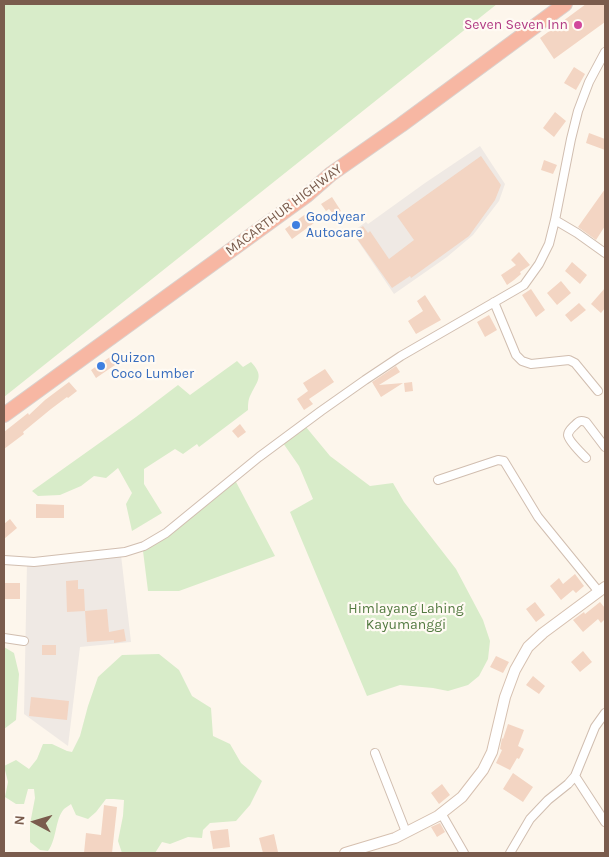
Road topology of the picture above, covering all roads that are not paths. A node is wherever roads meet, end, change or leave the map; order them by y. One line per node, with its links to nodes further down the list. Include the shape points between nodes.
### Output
1 (565, 4): 7 (highway, MACARTHUR HIGHWAY)
2 (605, 52): 3 (street, via 578,111)
3 (555, 220): 4 (street); 5 (street, via 545,254 524,286)
4 (605, 253)
5 (494, 302): 6 (street, via 516,355 522,361 532,364 569,360); 11 (street, via 401,356 321,410 166,533 144,546 124,552 34,562)
6 (598, 391)
7 (4, 416)
8 (605, 446): 9 (street, via 586,422 578,422 568,435)
9 (586, 458)
10 (438, 480): 12 (street, via 498,460 504,461 538,517)
11 (4, 560)
12 (602, 589): 18 (street, via 543,632 528,647 508,688 492,752 483,770 462,797)
13 (4, 638): 14 (street)
14 (24, 641)
15 (605, 713): 17 (street, via 595,727)
16 (375, 753): 20 (street)
17 (575, 776): 19 (street); 23 (street, via 530,819)
18 (441, 813): 20 (street); 22 (street)
19 (605, 822)
20 (406, 832): 21 (street)
21 (345, 853)
22 (464, 853)
23 (510, 853)

